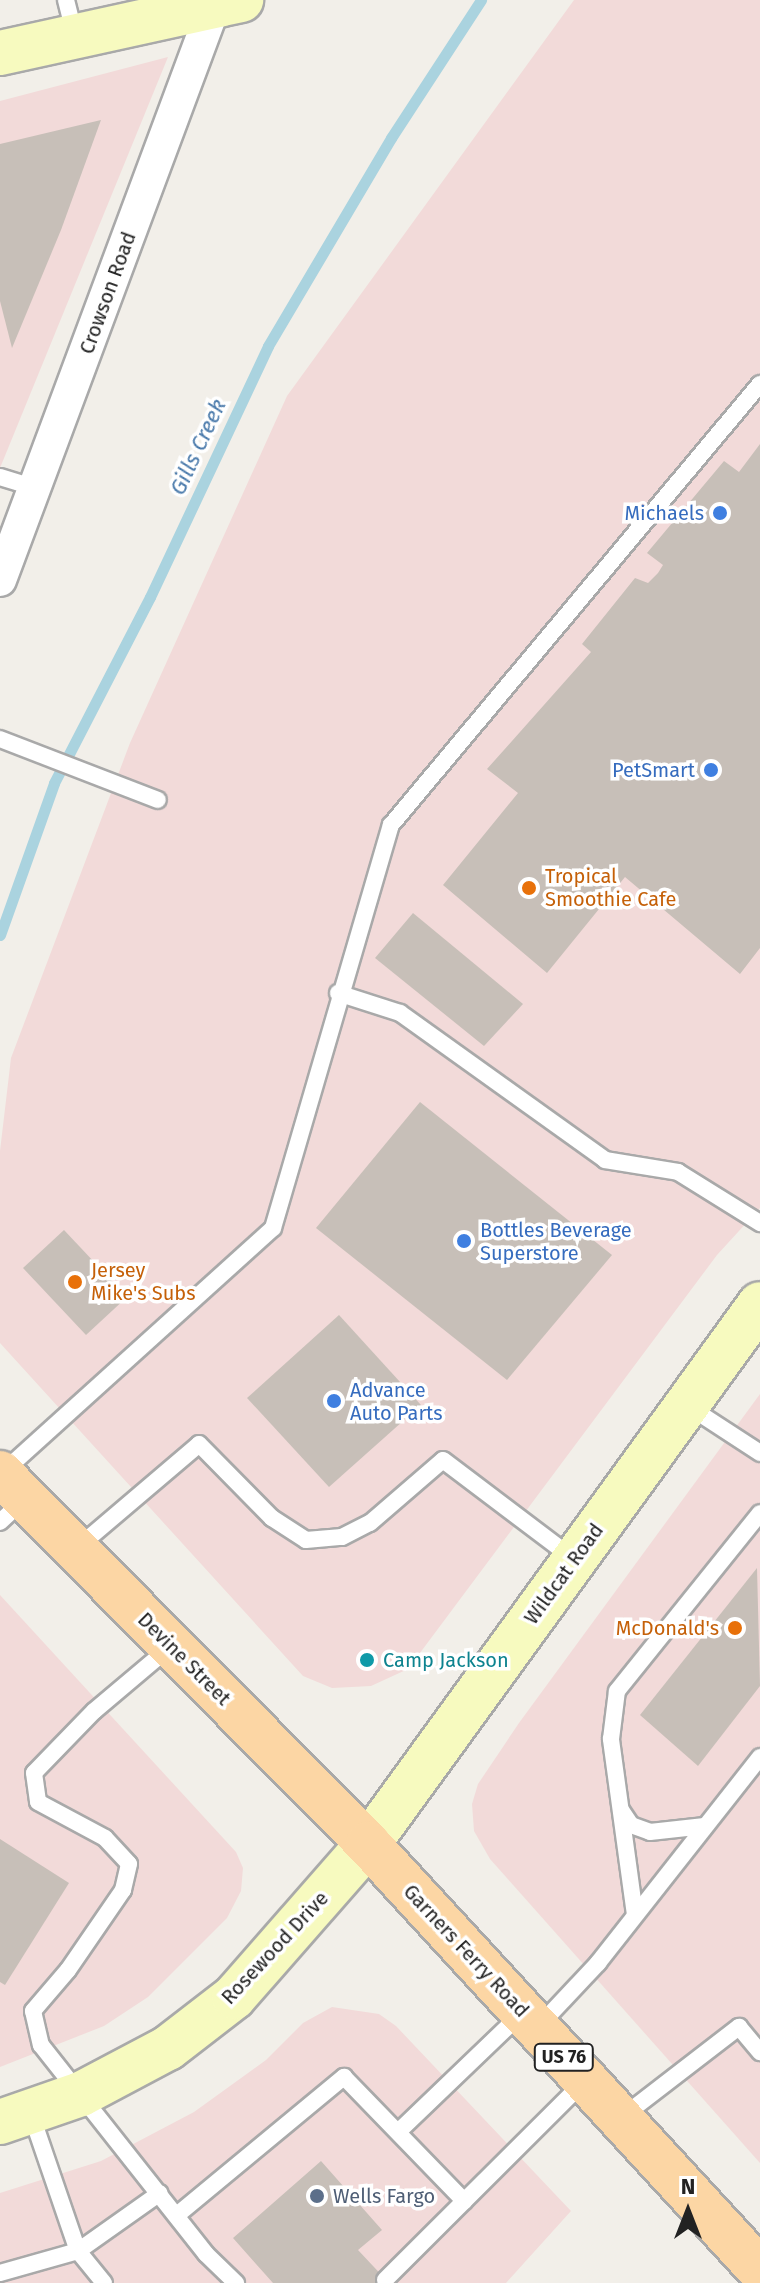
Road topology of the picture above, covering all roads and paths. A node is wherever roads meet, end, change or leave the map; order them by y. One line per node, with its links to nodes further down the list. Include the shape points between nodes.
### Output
1 (228, 3): 2 (main road); 7 (street, Crowson Road)
2 (155, 10): 3 (main road)
3 (70, 19): 4 (main road)
4 (0, 53)
5 (760, 384): 11 (lane, via 391,825)
6 (0, 477): 7 (lane)
7 (36, 488): 8 (street, Crowson Road)
8 (0, 580)
9 (0, 739): 10 (lane)
10 (158, 800)
11 (338, 993): 12 (lane, via 400,1013 605,1160 678,1172); 16 (lane, via 273,1228)
12 (760, 1223)
13 (760, 1304): 14 (main road, Wildcat Road)
14 (686, 1405): 15 (lane); 19 (main road, Wildcat Road)
15 (760, 1453)
16 (7, 1492): 18 (main road, Devine Street / US 76)
17 (760, 1513): 22 (lane, via 617,1691 610,1716)
18 (75, 1549): 19 (lane, via 199,1444 272,1518 306,1540 342,1537 370,1523 443,1460); 20 (main road, Devine Street / US 76)
19 (574, 1559): 24 (main road, Wildcat Road)
20 (171, 1646): 24 (main road, Devine Street / US 76); 29 (lane, via 94,1711 34,1773 38,1802 105,1838 129,1864 123,1890 33,2011 41,2045)
21 (760, 1757): 23 (lane)
22 (620, 1808): 23 (lane, via 631,1825 650,1832); 25 (lane)
23 (705, 1826): 25 (lane)
24 (368, 1844): 26 (main road, Garners Ferry Road / US 76); 29 (main road, Rosewood Drive, via 234,1997 168,2048)
25 (635, 1915): 26 (lane)
26 (530, 2020): 28 (main road, Garners Ferry Road / US 76); 32 (lane)
27 (760, 2052): 31 (lane, via 739,2027)
28 (585, 2081): 31 (main road, Garners Ferry Road / US 76); 34 (lane)
29 (81, 2094): 30 (main road, Rosewood Drive); 33 (lane)
30 (15, 2117): 36 (lane)
31 (620, 2118): 37 (main road, Garners Ferry Road / US 76)
32 (398, 2132): 34 (lane); 35 (lane, via 344,2077)
33 (160, 2193): 35 (lane); 36 (lane)
34 (464, 2201): 39 (lane)
35 (177, 2215): 41 (lane)
36 (78, 2251): 38 (lane); 40 (lane)
37 (755, 2254)
38 (0, 2273)
39 (385, 2280)
40 (104, 2283)
41 (236, 2283)

